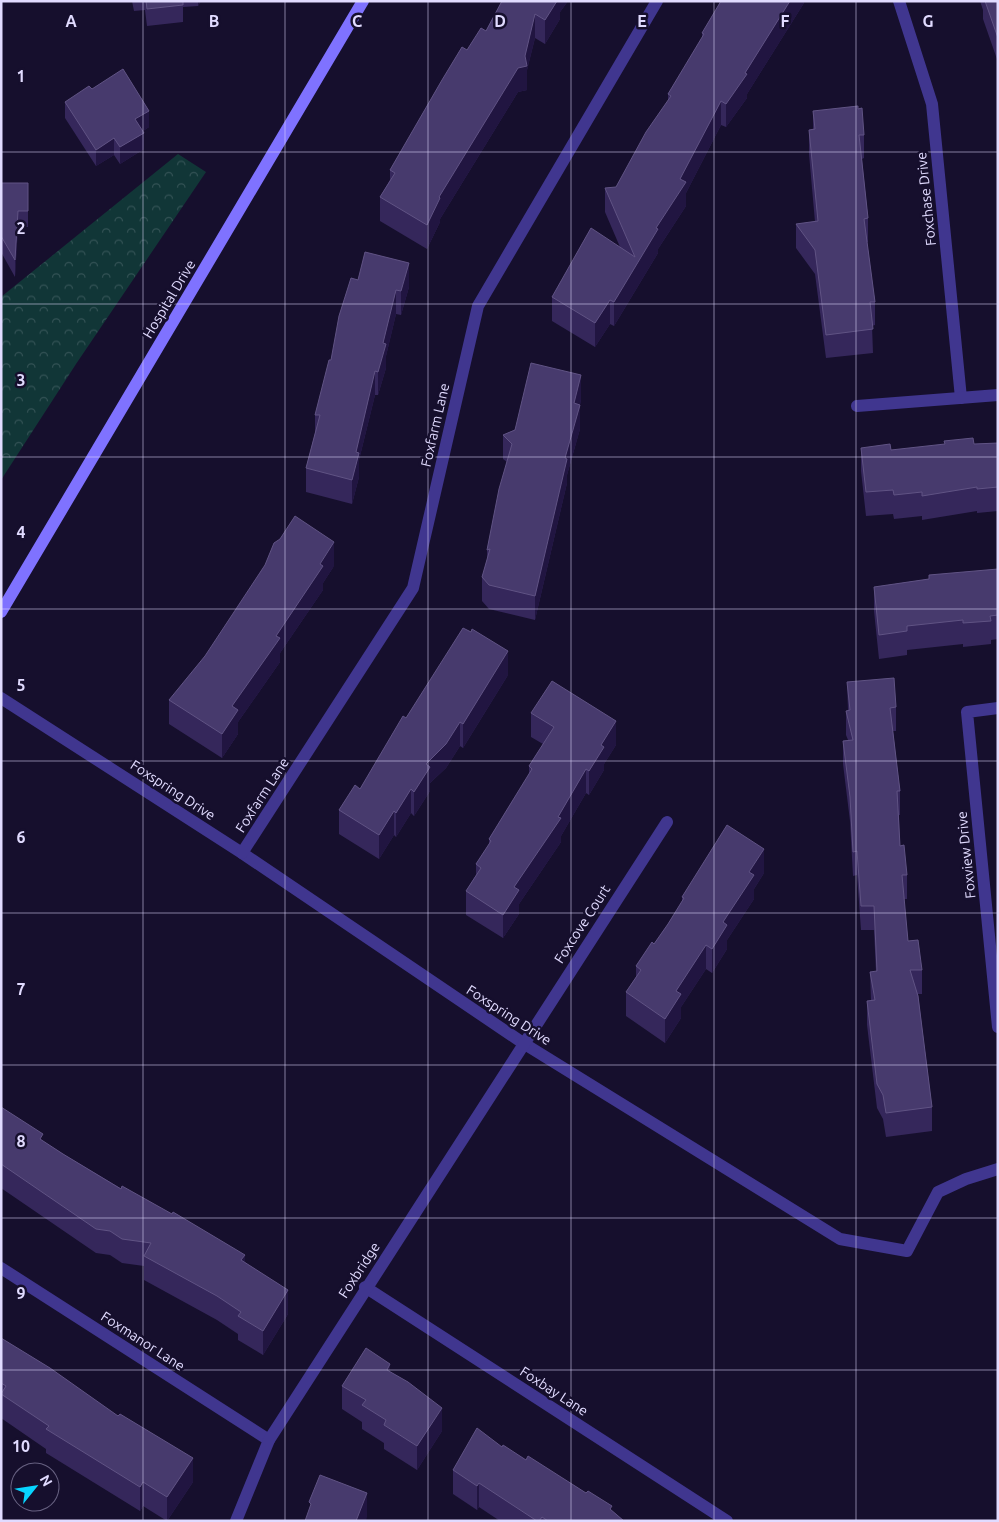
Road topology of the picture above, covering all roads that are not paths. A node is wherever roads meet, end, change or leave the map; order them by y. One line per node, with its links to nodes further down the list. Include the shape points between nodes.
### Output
1 (363, 1): 7 (street, Hospital Drive)
2 (657, 1): 11 (street, Foxfarm Lane, via 478,306 413,588)
3 (899, 1): 5 (street, Foxchase Drive, via 932,104)
4 (998, 395): 5 (street)
5 (961, 398): 6 (street)
6 (857, 406)
7 (1, 612)
8 (1, 698): 11 (street, Foxspring Drive)
9 (998, 708): 12 (street, Foxview Drive, via 967,712)
10 (666, 822): 13 (street, Foxcove Court)
11 (242, 853): 13 (street, Foxspring Drive)
12 (998, 1027)
13 (523, 1043): 14 (street, Foxspring Drive, via 840,1240 907,1251 938,1192 966,1178); 16 (street, Foxbridge)
14 (998, 1169)
15 (1, 1268): 17 (street, Foxmanor Lane)
16 (365, 1287): 17 (street, Foxbridge); 19 (street, Foxbay Lane)
17 (269, 1440): 18 (street, Foxbridge)
18 (236, 1521)
19 (726, 1521)

